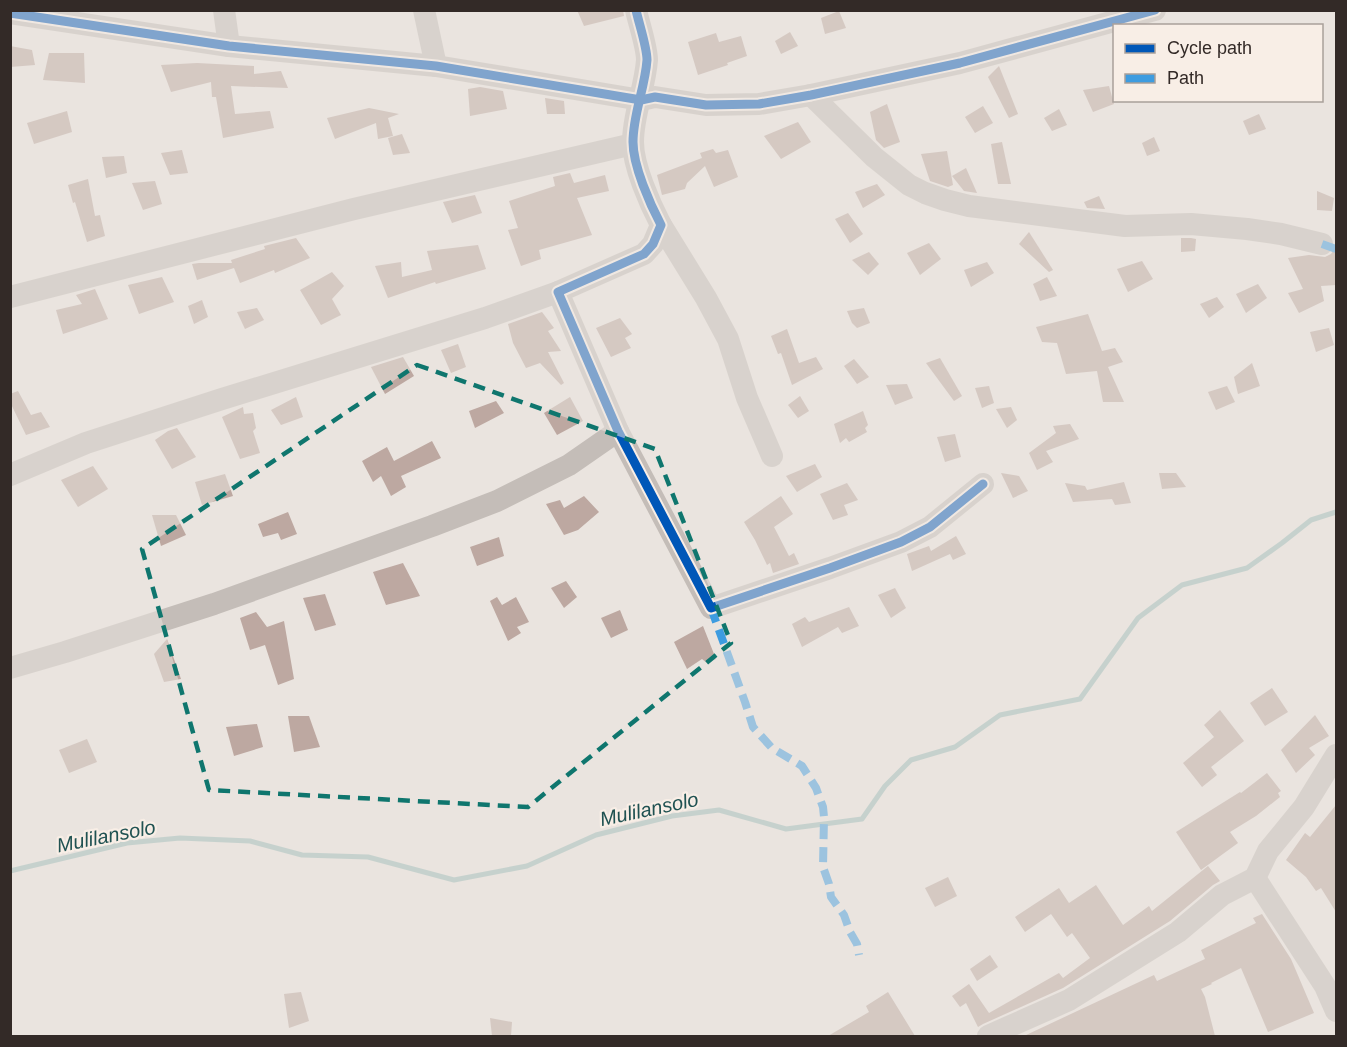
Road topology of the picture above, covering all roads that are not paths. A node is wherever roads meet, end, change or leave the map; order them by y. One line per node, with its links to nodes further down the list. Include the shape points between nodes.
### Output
1 (224, 10): 7 (street)
2 (424, 10): 8 (street)
3 (636, 10): 10 (street, via 647,58)
4 (1155, 10): 9 (street, via 960,63)
5 (10, 13): 6 (street)
6 (59, 15): 7 (street)
7 (229, 46): 8 (street)
8 (436, 66): 10 (street)
9 (811, 95): 10 (street, via 759,104 706,105 655,97); 13 (street, via 873,157 909,185 945,200 1125,226 1191,224 1247,229)
10 (641, 100): 11 (street)
11 (633, 144): 12 (street, via 648,199); 15 (street, via 354,209)
12 (661, 225): 14 (street, via 644,254); 17 (street, via 728,339)
13 (1322, 243)
14 (558, 292): 16 (street); 18 (street, via 86,443)
15 (10, 297)
16 (618, 431): 19 (street, via 711,608 901,542 930,527); 20 (street, via 569,465 496,501 432,526 214,604)
17 (772, 456)
18 (10, 475)
19 (983, 484)
20 (10, 668)
21 (1336, 760): 22 (street, via 1268,851)
22 (1255, 878): 23 (street, via 1325,986); 24 (street, via 1222,895 1178,932 1069,999)
23 (1336, 1011)
24 (988, 1036)

